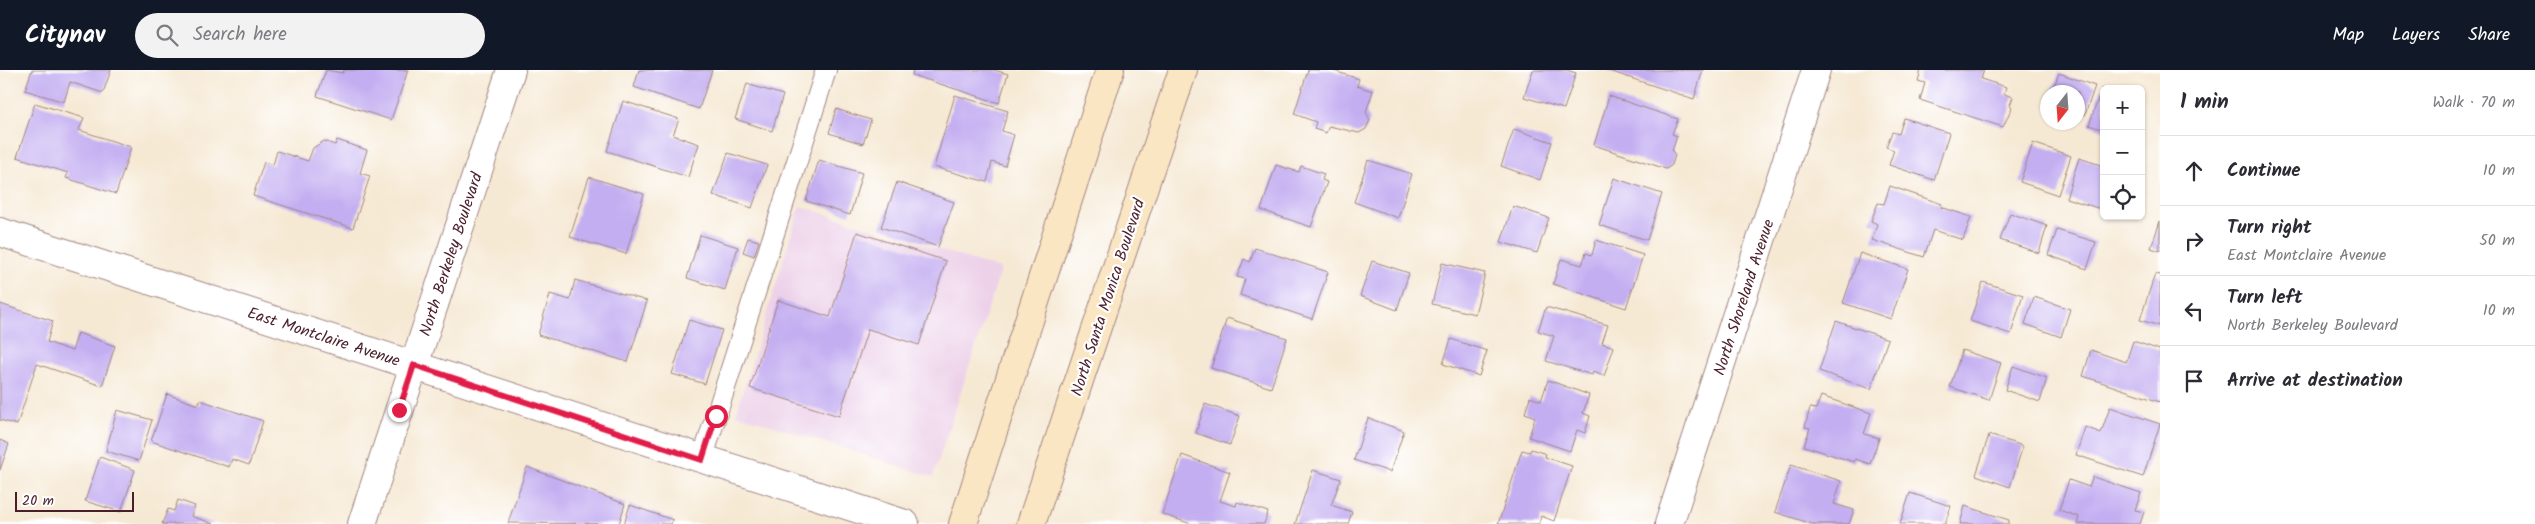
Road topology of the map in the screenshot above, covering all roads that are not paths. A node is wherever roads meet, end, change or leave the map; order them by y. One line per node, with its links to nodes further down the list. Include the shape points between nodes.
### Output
1 (511, 70): 7 (street, North Berkeley Boulevard)
2 (826, 70): 8 (lane)
3 (1110, 70): 11 (street)
4 (1183, 70): 12 (street, North Santa Monica Boulevard)
5 (1816, 70): 13 (street, North Shoreland Avenue)
6 (0, 232): 7 (street, East Montclaire Avenue)
7 (414, 365): 8 (street, East Montclaire Avenue); 9 (street, North Berkeley Boulevard)
8 (702, 460): 10 (street, East Montclaire Avenue)
9 (362, 524)
10 (905, 524)
11 (963, 524)
12 (1031, 524)
13 (1670, 524)

